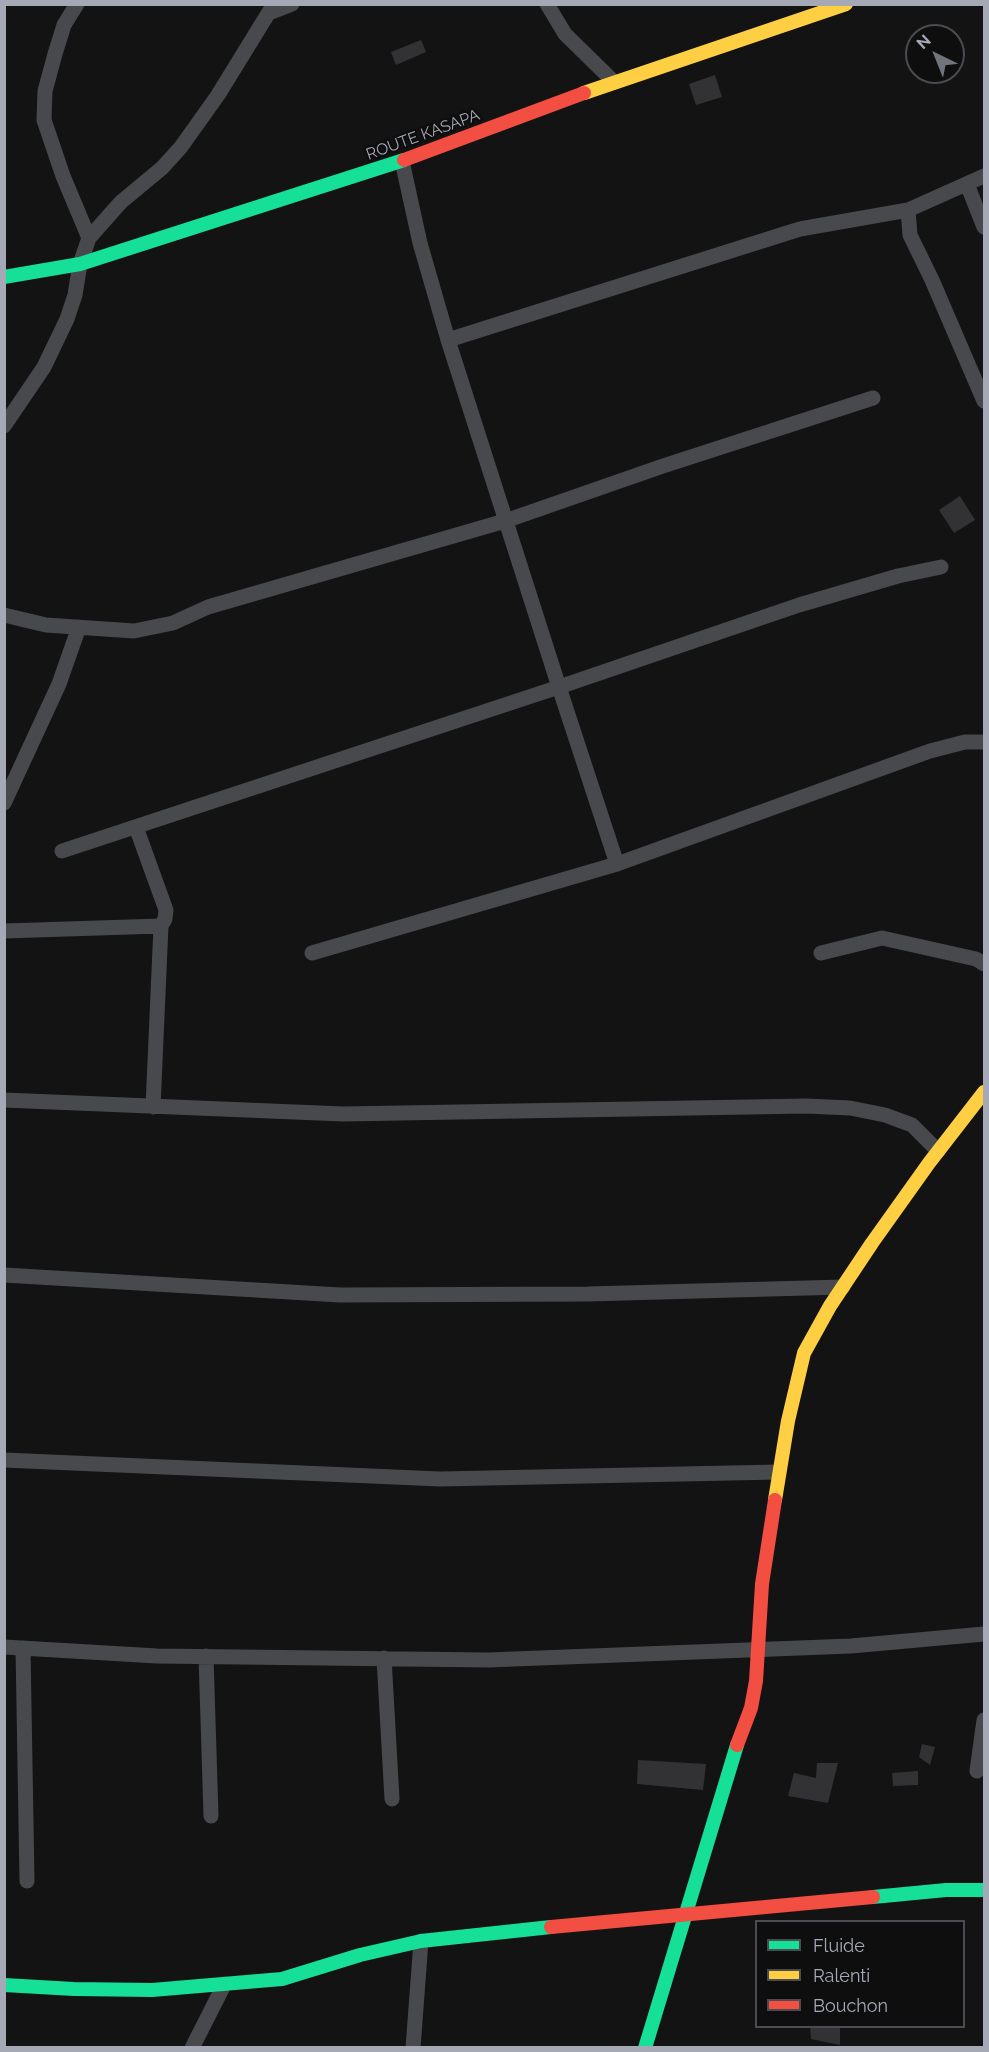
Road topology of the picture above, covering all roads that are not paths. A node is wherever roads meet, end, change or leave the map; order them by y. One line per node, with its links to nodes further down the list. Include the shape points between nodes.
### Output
1 (77, 4): 12 (street, via 64,25 55,54 45,92 44,120)
2 (292, 4): 5 (street)
3 (547, 4): 6 (street, via 565,34)
4 (846, 4): 6 (street, ROUTE KASAPA)
5 (271, 9): 12 (street, via 181,147 121,202)
6 (614, 82): 7 (street, ROUTE KASAPA)
7 (402, 161): 13 (street, ROUTE KASAPA); 15 (street)
8 (984, 176): 9 (street)
9 (967, 184): 10 (street); 11 (street)
10 (908, 210): 15 (street, via 800,229); 17 (street, via 910,235)
11 (984, 227)
12 (89, 238): 13 (street)
13 (80, 264): 14 (street, ROUTE KASAPA); 18 (street, via 67,320 44,368)
14 (4, 277)
15 (448, 340): 19 (street)
16 (873, 398): 19 (street)
17 (984, 401)
18 (4, 426)
19 (505, 521): 22 (street, via 208,607 173,623 134,631); 23 (street)
20 (941, 567): 23 (street, via 799,605)
21 (4, 615): 22 (street, via 46,625)
22 (79, 627): 25 (street, via 59,684)
23 (559, 687): 26 (street); 28 (street)
24 (984, 742): 28 (street, via 965,742 930,751)
25 (4, 802)
26 (136, 827): 27 (street); 29 (street, via 166,910)
27 (62, 851)
28 (617, 864): 31 (street)
29 (161, 926): 30 (street); 36 (street)
30 (4, 931)
31 (312, 953)
32 (821, 953): 33 (street, via 882,938)
33 (984, 964)
34 (984, 1092): 37 (street)
35 (4, 1100): 36 (street)
36 (153, 1107): 37 (street, via 343,1114 849,1108 912,1125)
37 (938, 1151): 39 (street)
38 (4, 1275): 39 (street, via 340,1295)
39 (843, 1287): 41 (street, via 804,1353)
40 (4, 1460): 41 (street, via 440,1479)
41 (779, 1472): 45 (street)
42 (984, 1634): 45 (street, via 903,1643)
43 (4, 1647): 44 (street)
44 (23, 1648): 46 (street); 52 (street)
45 (757, 1650): 47 (street, via 488,1660); 54 (street, via 751,1708)
46 (206, 1656): 47 (street); 51 (street)
47 (384, 1659): 50 (street)
48 (984, 1720): 49 (street)
49 (977, 1771)
50 (392, 1799)
51 (211, 1816)
52 (27, 1881)
53 (984, 1890): 54 (street, via 946,1890)
54 (684, 1916): 55 (street); 60 (street)
55 (421, 1941): 57 (street, via 360,1954 282,1979); 59 (street)
56 (4, 1985): 57 (street, via 152,1990)
57 (224, 1985): 58 (street)
58 (192, 2048)
59 (413, 2048)
60 (645, 2048)

